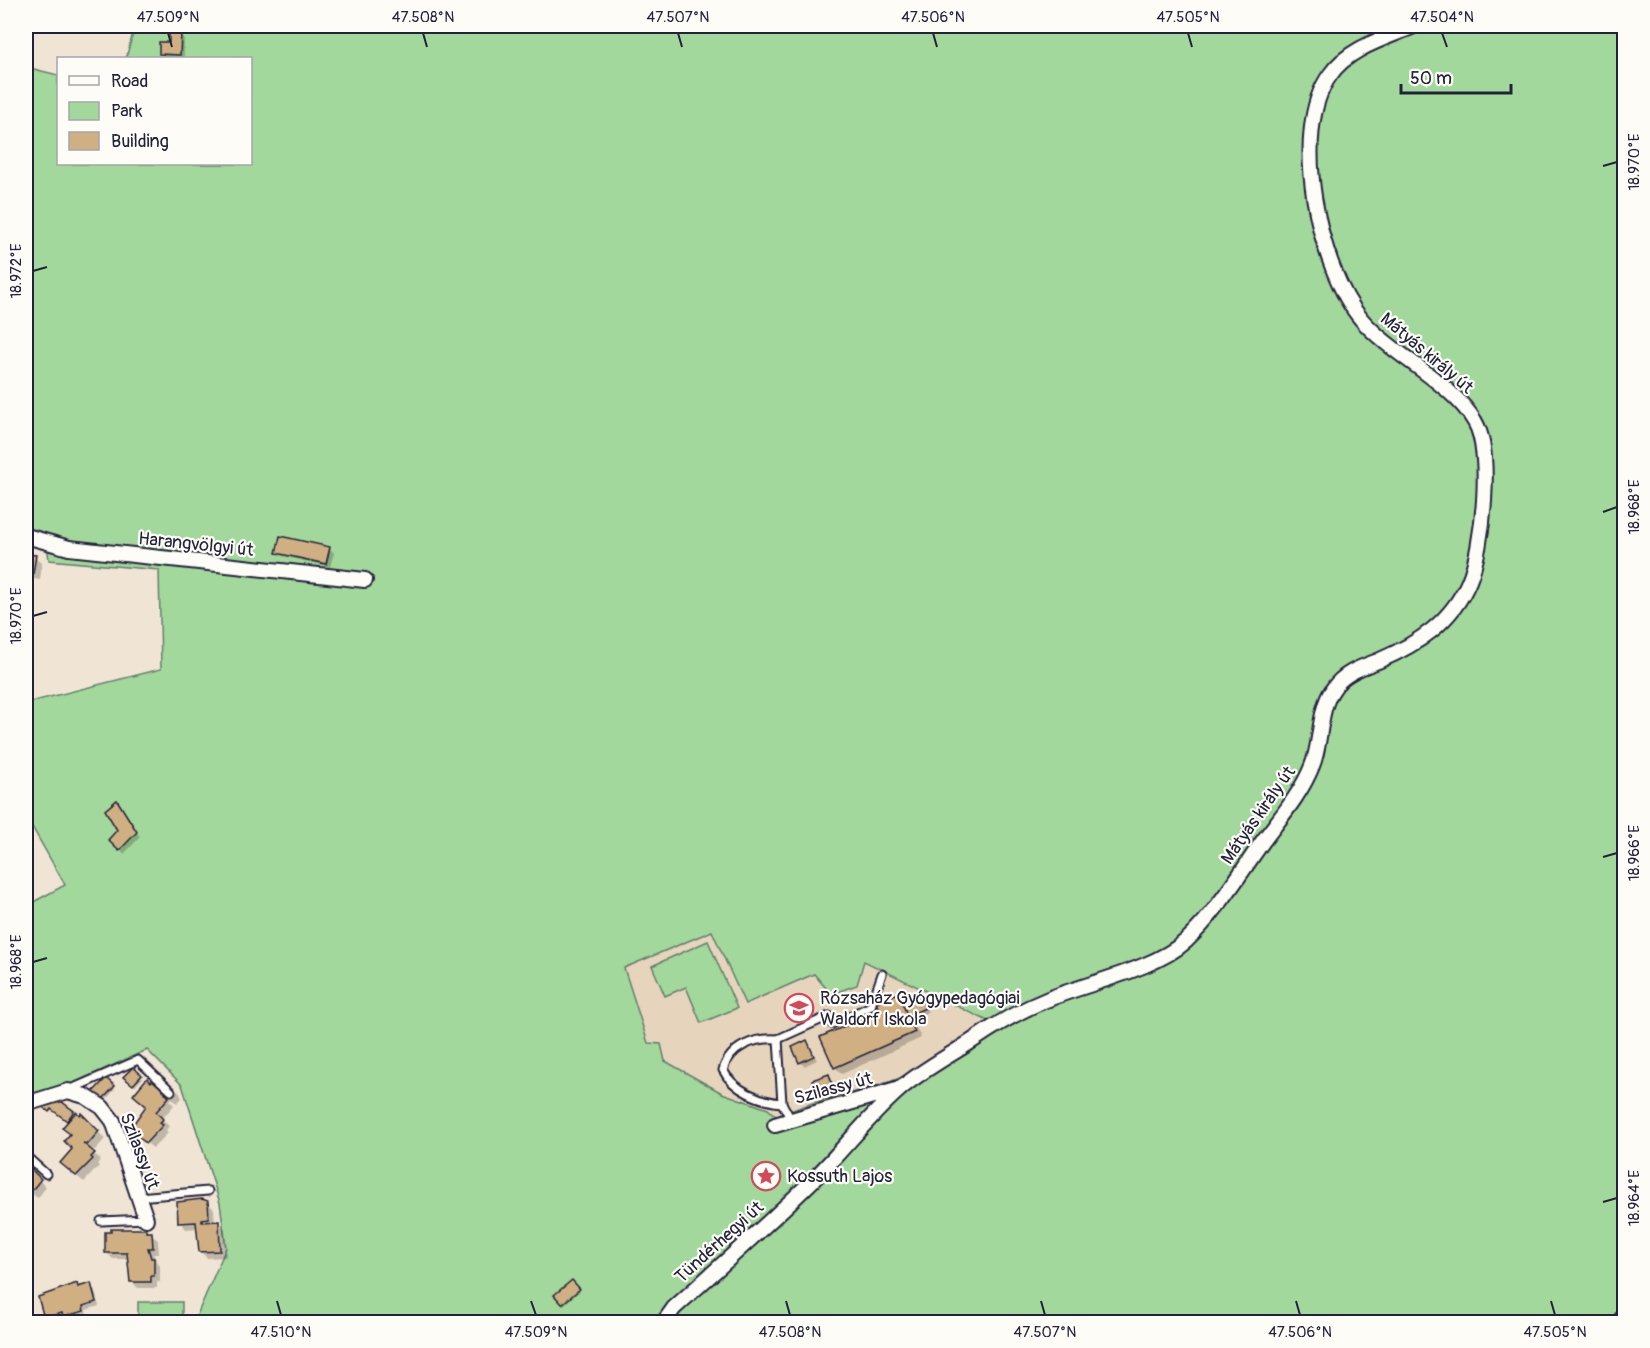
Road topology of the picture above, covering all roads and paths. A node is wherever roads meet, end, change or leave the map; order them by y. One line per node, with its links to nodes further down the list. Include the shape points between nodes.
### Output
1 (1414, 26): 6 (street, Mátyás király út, via 1360,50 1330,74 1312,113 1312,162 1322,243 1347,300 1364,323 1456,400 1478,425 1483,441 1483,527 1470,580 1458,603 1426,637 1355,670 1333,688 1318,750 1304,783 1188,939 1168,954 1012,1015)
2 (26, 536): 3 (street, Harangvölgyi út, via 69,548)
3 (365, 580)
4 (882, 974): 5 (lane, via 871,1006 832,1024 829,1016)
5 (778, 1039): 9 (lane); 9 (lane, via 764,1038 744,1045 727,1057 723,1070 735,1086)
6 (902, 1088): 11 (street, Szilassy út); 20 (street, Tündérhegyi út, via 813,1180 674,1308)
7 (68, 1091): 8 (lane, via 138,1060); 10 (street); 16 (street, Szilassy út, via 102,1107 113,1121)
8 (171, 1091)
9 (782, 1103): 11 (lane)
10 (26, 1104)
11 (790, 1118): 12 (street, Szilassy út)
12 (775, 1125)
13 (26, 1156): 14 (lane)
14 (46, 1174)
15 (208, 1191): 16 (lane)
16 (138, 1197): 17 (street, Szilassy út)
17 (146, 1219): 18 (lane)
18 (101, 1221)
19 (1624, 1315): 21 (street)
20 (664, 1323)
21 (1620, 1323)

